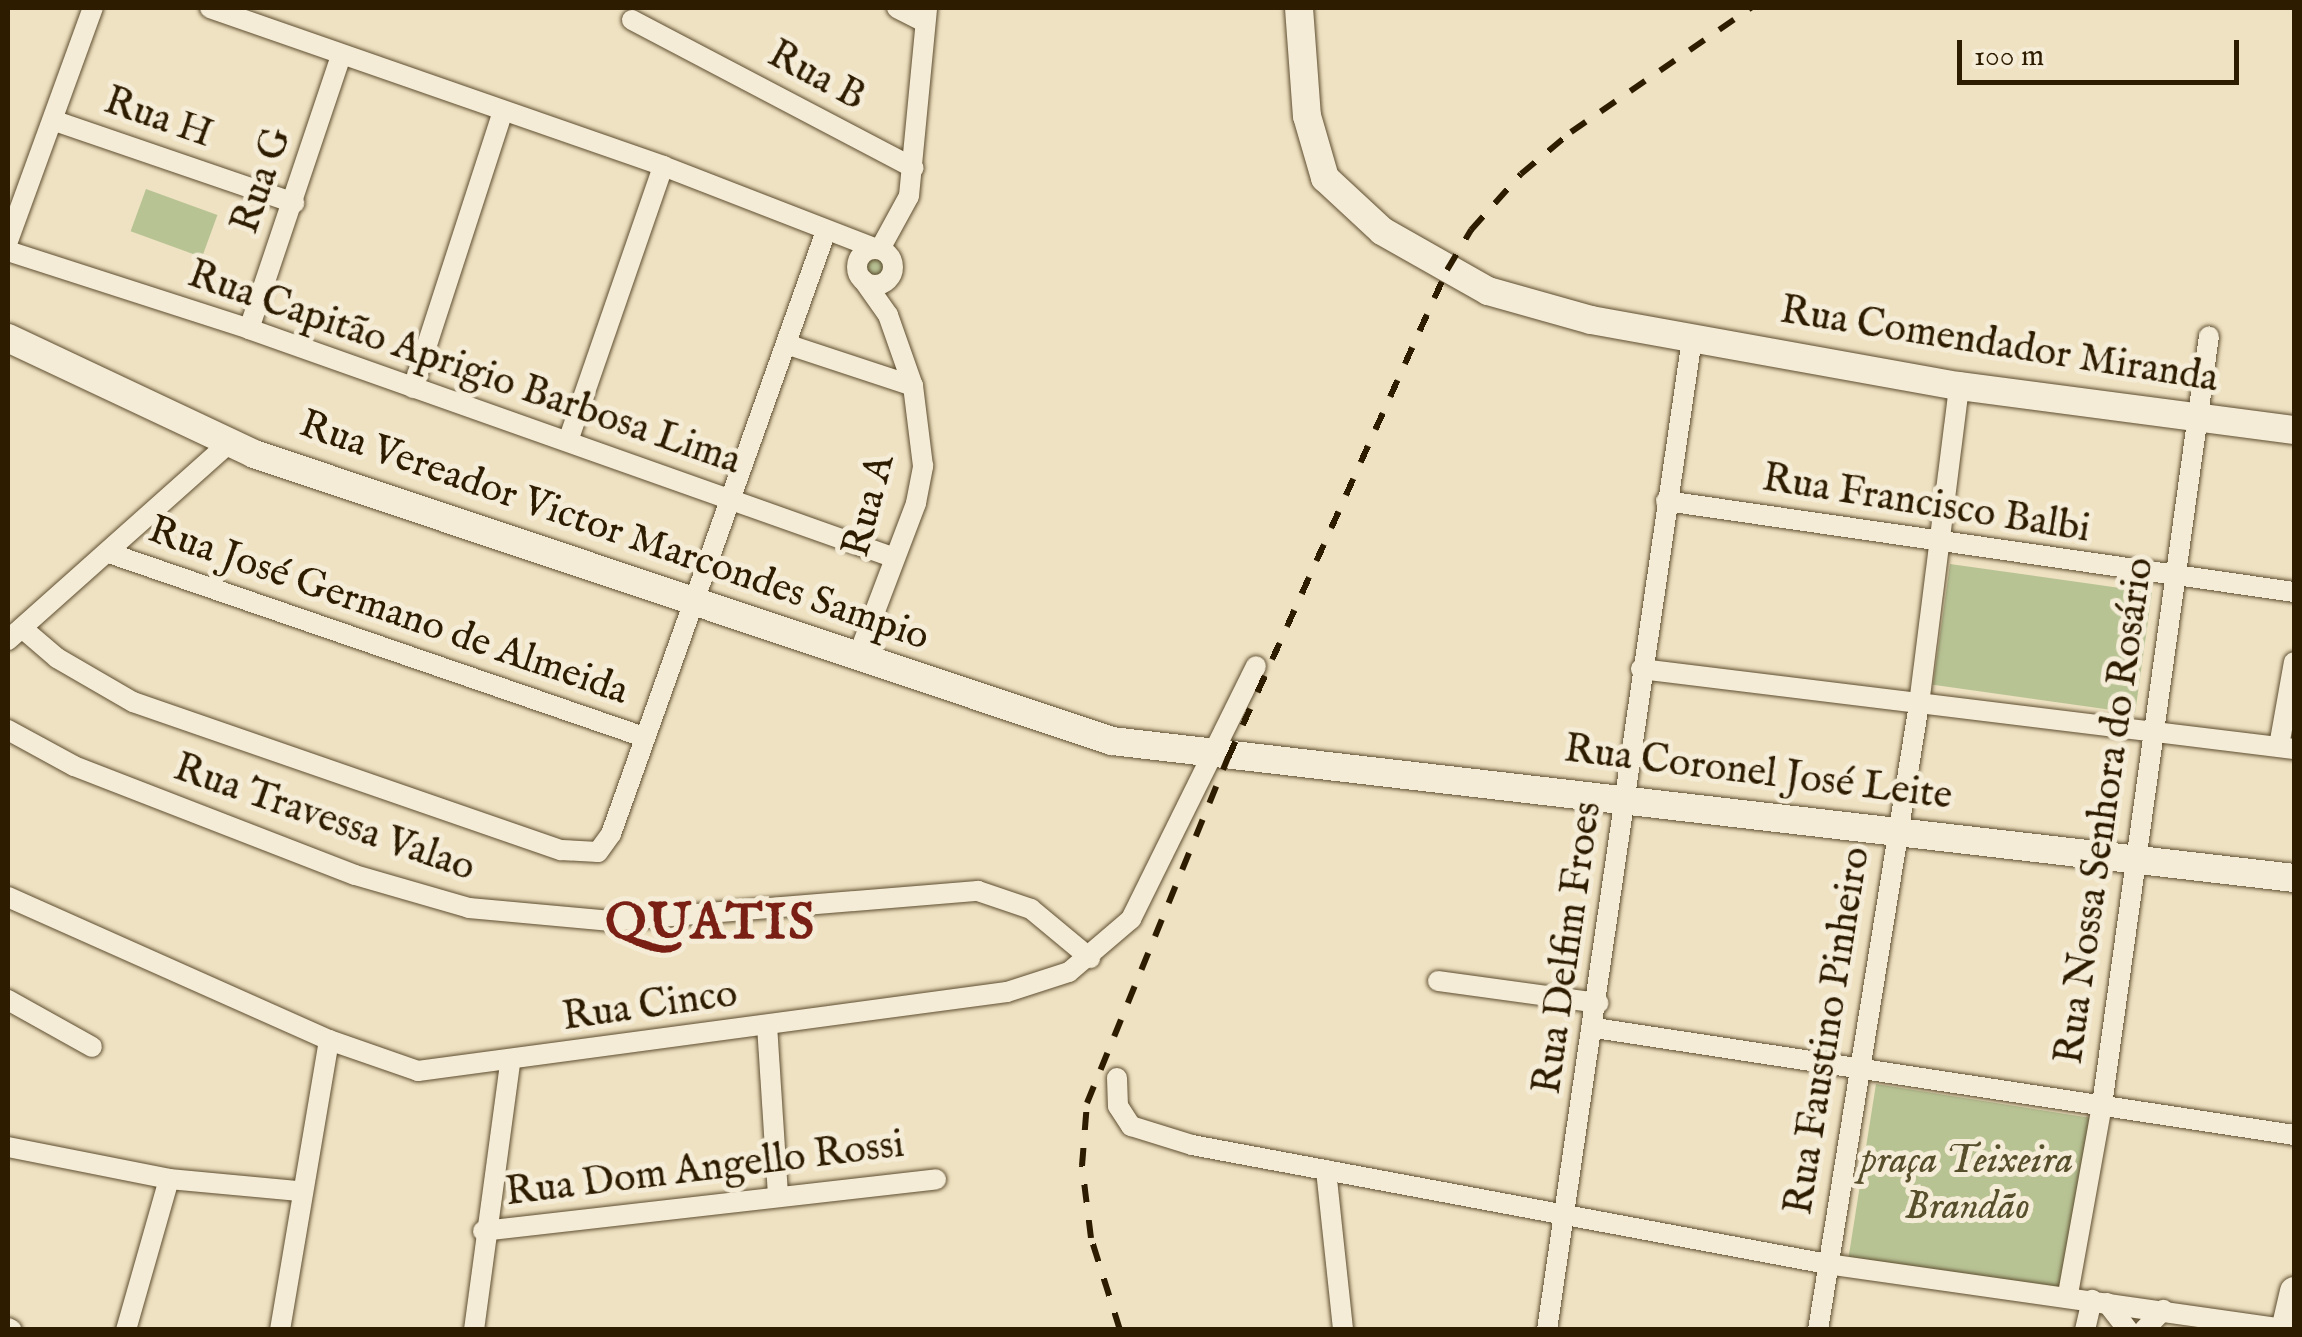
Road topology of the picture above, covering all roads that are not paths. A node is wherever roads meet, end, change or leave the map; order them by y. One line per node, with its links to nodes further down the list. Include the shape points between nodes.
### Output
1 (93, 8): 9 (street)
2 (210, 8): 7 (street)
3 (898, 8): 5 (street)
4 (1298, 8): 22 (street, Rua Comendador Miranda, via 1314,148 1325,178 1352,209 1488,292)
5 (926, 15): 11 (street)
6 (632, 20): 11 (street, Rua B)
7 (342, 55): 8 (street); 12 (street, Rua G)
8 (503, 111): 10 (street); 26 (street)
9 (56, 121): 12 (street, Rua H); 14 (street)
10 (663, 166): 13 (street); 29 (street)
11 (914, 168): 16 (street)
12 (294, 203): 19 (street, Rua G)
13 (830, 233): 16 (street); 17 (street); 23 (street)
14 (8, 241)
15 (8, 252): 19 (street, Rua Capitão Aprigio Barbosa Lima)
16 (886, 254): 17 (street, via 863,253); 17 (street, via 875,285); 18 (street)
17 (861, 276): 18 (street)
18 (888, 315): 24 (street, Rua A)
19 (249, 329): 26 (street, Rua Capitão Aprigio Barbosa Lima)
20 (2209, 336): 27 (street, Rua Nossa Senhora do Rosário)
21 (8, 338): 30 (street, Rua Vereador Victor Marcondes Sampio)
22 (1692, 338): 25 (street, Rua Comendador Miranda); 32 (street, Rua Delfim Froes)
23 (786, 344): 24 (street); 31 (street)
24 (912, 386): 35 (street, Rua A, via 922,466)
25 (1959, 386): 27 (street, Rua Comendador Miranda); 33 (street, Rua Faustino Pinheiro)
26 (413, 388): 29 (street, Rua Capitão Aprigio Barbosa Lima)
27 (2196, 418): 28 (street, Rua Comendador Miranda); 36 (street, Rua Nossa Senhora do Rosário)
28 (2294, 430)
29 (568, 441): 31 (street, Rua Capitão Aprigio Barbosa Lima)
30 (228, 444): 34 (street); 38 (street, Rua Vereador Victor Marcondes Sampio)
31 (730, 499): 35 (street, Rua Capitão Aprigio Barbosa Lima); 38 (street)
32 (1666, 502): 33 (street, Rua Francisco Balbi); 43 (street, Rua Delfim Froes)
33 (1938, 542): 36 (street, Rua Francisco Balbi); 44 (street, Rua Faustino Pinheiro)
34 (109, 553): 39 (street); 47 (street, Rua José Germano de Almeida)
35 (895, 558): 40 (street, Rua A)
36 (2172, 578): 37 (street, Rua Francisco Balbi); 45 (street, Rua Nossa Senhora do Rosário)
37 (2294, 592)
38 (693, 597): 40 (street, Rua Vereador Victor Marcondes Sampio); 47 (street)
39 (15, 634): 47 (street, via 133,702 578,855 606,845)
40 (858, 656): 49 (street, Rua Vereador Victor Marcondes Sampio, via 1078,732)
41 (2294, 662): 48 (street)
42 (1256, 666): 49 (street, Rua Cinco)
43 (1640, 668): 44 (street); 50 (street, Rua Delfim Froes)
44 (1919, 704): 45 (street); 51 (street, Rua Faustino Pinheiro)
45 (2152, 728): 48 (street); 52 (street, Rua Nossa Senhora do Rosário)
46 (8, 730): 55 (street, Rua Travessa Valao, via 74,766 355,875 469,908 611,921 978,891 1021,903)
47 (644, 738)
48 (2287, 748)
49 (1211, 756): 50 (street, Rua Coronel José Leite); 55 (street, Rua Cinco, via 1143,900)
50 (1626, 799): 51 (street, Rua Coronel José Leite); 58 (street, Rua Delfim Froes)
51 (1896, 830): 52 (street, Rua Coronel José Leite); 64 (street, Rua Faustino Pinheiro)
52 (2136, 860): 53 (street, Rua Coronel José Leite); 66 (street, Rua Nossa Senhora do Rosário)
53 (2294, 878)
54 (11, 901): 61 (street, Rua Cinco)
55 (1090, 958): 59 (street, Rua Cinco, via 1018,990)
56 (1438, 981): 58 (street)
57 (8, 1000): 62 (street)
58 (1598, 1003): 60 (street, Rua Delfim Froes)
59 (766, 1025): 63 (street, Rua Cinco); 73 (street)
60 (1596, 1028): 64 (street); 74 (street, Rua Delfim Froes)
61 (328, 1040): 63 (street, Rua Cinco, via 418,1071); 72 (street)
62 (92, 1047)
63 (510, 1062): 75 (street)
64 (1859, 1070): 66 (street); 76 (street, Rua Faustino Pinheiro)
65 (1117, 1078): 69 (street, via 1118,1106 1131,1126)
66 (2102, 1106): 67 (street); 78 (street, Rua Nossa Senhora do Rosário)
67 (2294, 1135)
68 (8, 1147): 70 (street)
69 (1326, 1170): 74 (street); 85 (street)
70 (169, 1179): 72 (street); 82 (street)
71 (936, 1179): 73 (street, Rua Dom Angello Rossi)
72 (299, 1190): 83 (street)
73 (778, 1197): 75 (street, Rua Dom Angello Rossi)
74 (1566, 1213): 76 (street); 86 (street, Rua Delfim Froes)
75 (483, 1231): 84 (street)
76 (1827, 1264): 78 (street); 87 (street, Rua Faustino Pinheiro)
77 (2294, 1290): 81 (street)
78 (2068, 1294): 79 (street)
79 (2100, 1302): 80 (street); 88 (street); 89 (street)
80 (2163, 1310): 81 (street); 90 (street)
81 (2285, 1329)
82 (126, 1330)
83 (280, 1330)
84 (474, 1330)
85 (1344, 1330)
86 (1547, 1330)
87 (1818, 1330)
88 (2085, 1330)
89 (2128, 1330)
90 (2144, 1330)

